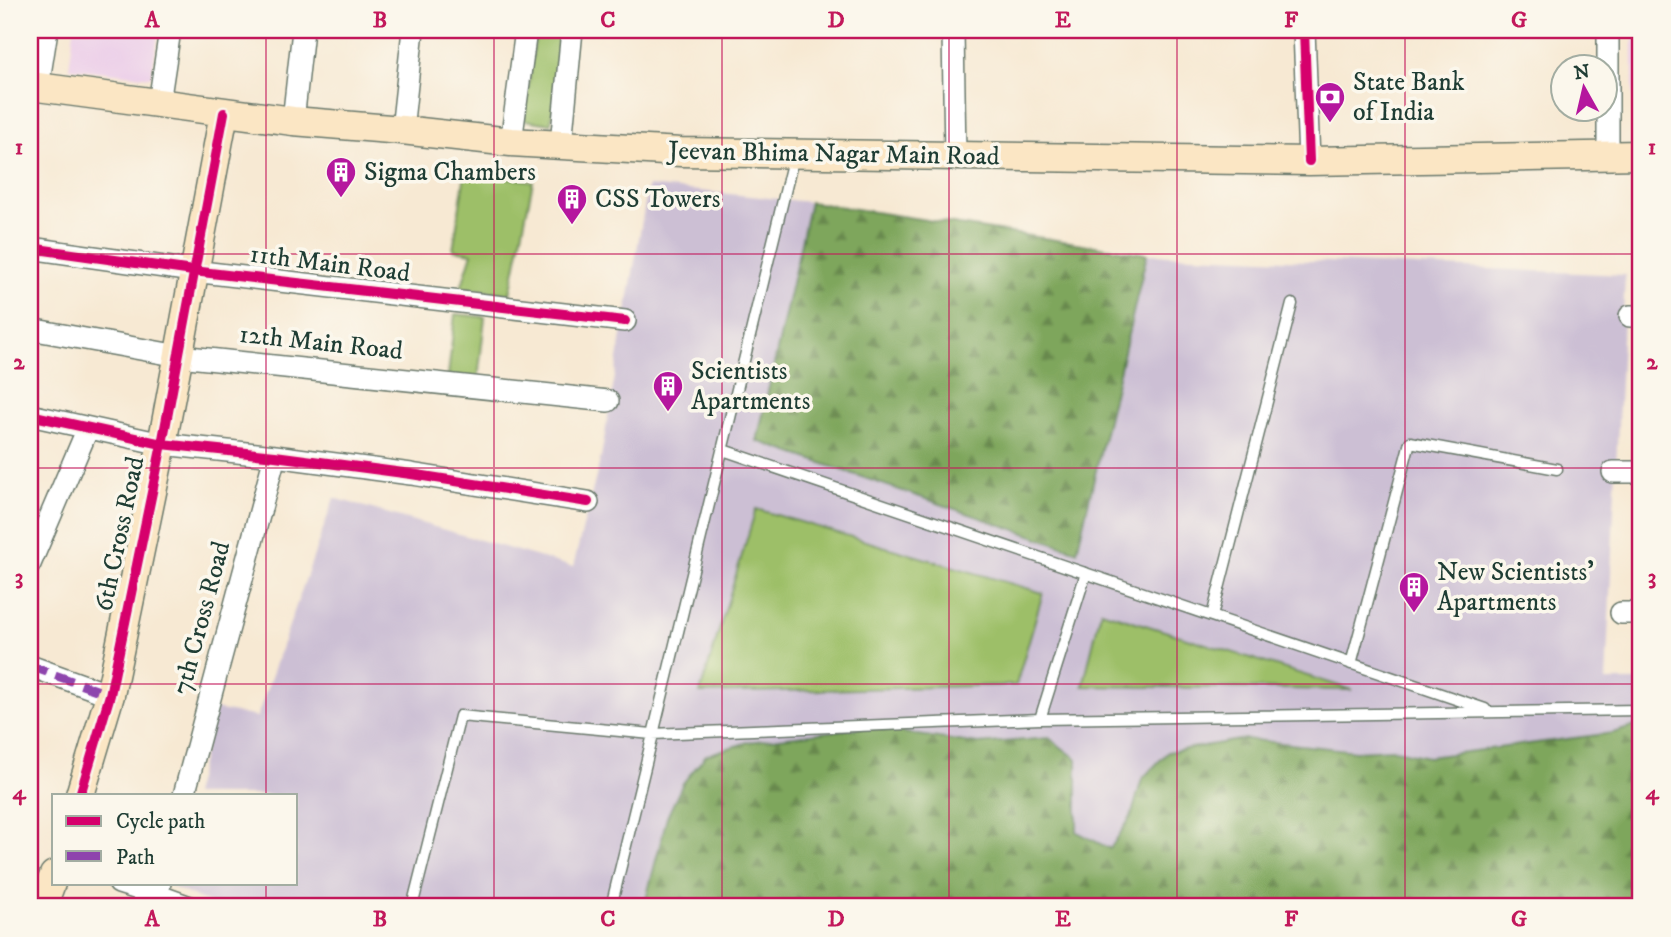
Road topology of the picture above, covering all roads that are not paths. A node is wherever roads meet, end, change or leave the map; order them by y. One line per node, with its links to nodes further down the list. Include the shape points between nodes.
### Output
1 (47, 30): 10 (street)
2 (170, 30): 11 (street)
3 (303, 30): 13 (street)
4 (413, 30): 14 (street)
5 (526, 30): 15 (street)
6 (572, 30): 16 (street)
7 (953, 30): 20 (street)
8 (1304, 30): 21 (street)
9 (1608, 30): 18 (street)
10 (34, 87): 11 (main road, Jeevan Bhima Nagar Main Road)
11 (159, 103): 12 (main road, Jeevan Bhima Nagar Main Road)
12 (224, 113): 13 (main road, Jeevan Bhima Nagar Main Road); 23 (main road, 6th Cross Road)
13 (293, 121): 14 (main road, Jeevan Bhima Nagar Main Road)
14 (402, 130): 15 (main road, Jeevan Bhima Nagar Main Road)
15 (511, 142): 16 (main road, Jeevan Bhima Nagar Main Road)
16 (561, 145): 17 (main road, Jeevan Bhima Nagar Main Road)
17 (794, 154): 20 (main road, Jeevan Bhima Nagar Main Road); 32 (lane)
18 (1608, 154): 19 (main road, Jeevan Bhima Nagar Main Road); 21 (main road, Jeevan Bhima Nagar Main Road)
19 (1641, 155)
20 (955, 157): 21 (main road, Jeevan Bhima Nagar Main Road)
21 (1309, 161)
22 (30, 248): 23 (street, 11th Main Road)
23 (193, 271): 25 (street, 11th Main Road); 27 (main road, 6th Cross Road)
24 (1292, 304): 40 (lane)
25 (625, 321)
26 (30, 329): 27 (street, 12th Main Road)
27 (178, 356): 28 (street, 12th Main Road); 31 (main road, 6th Cross Road)
28 (608, 401)
29 (30, 415): 30 (street)
30 (88, 428): 31 (street); 38 (street)
31 (162, 444): 33 (street); 43 (main road, 6th Cross Road)
32 (723, 450): 39 (lane); 47 (lane)
33 (275, 456): 37 (street); 49 (street, 7th Cross Road)
34 (1557, 469): 41 (lane, via 1410,442)
35 (1613, 472): 36 (street)
36 (1641, 472)
37 (588, 502)
38 (30, 564)
39 (1086, 573): 40 (lane); 46 (lane)
40 (1212, 616): 41 (lane)
41 (1352, 664): 45 (lane)
42 (30, 666): 43 (street)
43 (110, 695): 48 (main road, 6th Cross Road)
44 (1641, 710): 45 (lane)
45 (1494, 712): 46 (lane)
46 (1040, 719): 47 (lane)
47 (652, 734): 55 (lane, via 460,716); 56 (lane)
48 (80, 794)
49 (184, 794)
50 (52, 881): 53 (main road)
51 (158, 889): 52 (street); 54 (street)
52 (125, 893)
53 (43, 907)
54 (190, 907)
55 (412, 907)
56 (611, 907)

